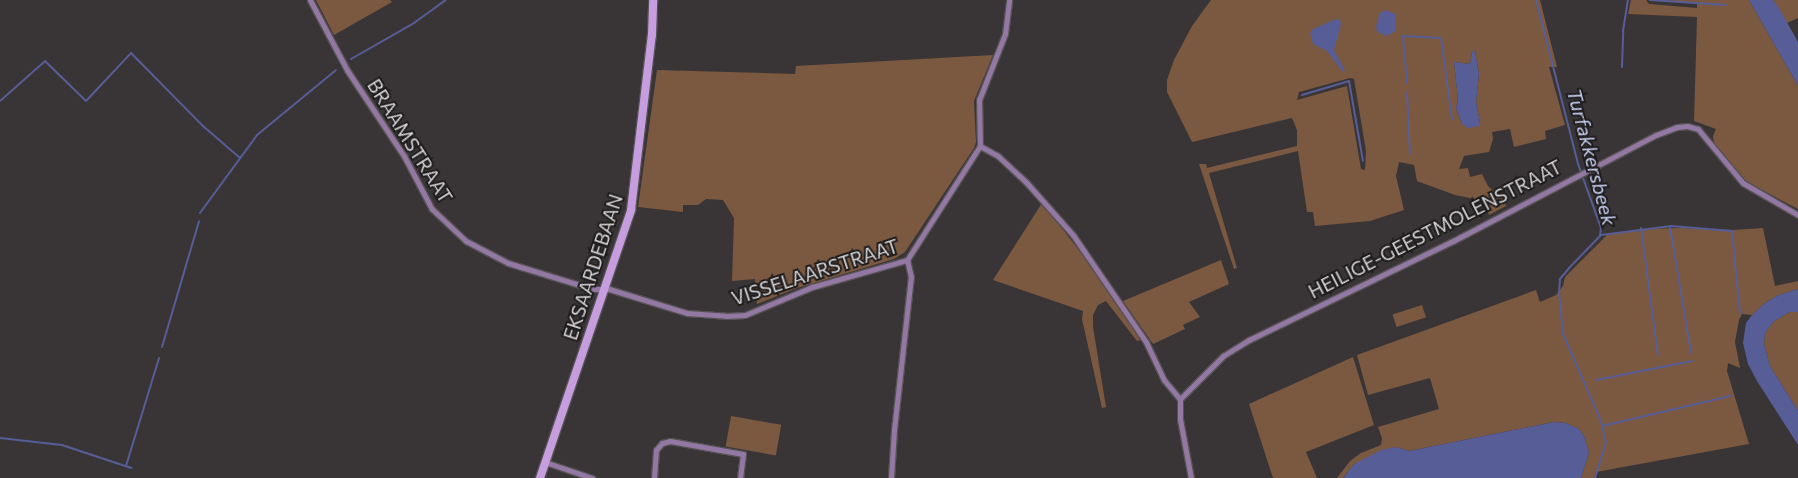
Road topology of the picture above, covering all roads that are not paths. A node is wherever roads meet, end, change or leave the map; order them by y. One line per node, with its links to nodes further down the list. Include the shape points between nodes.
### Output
1 (310, 0): 7 (street, BRAAMSTRAAT, via 347,70 401,151 429,204 442,221 466,241 499,260 593,289)
2 (654, 0): 7 (main road, EKSAARDEBAAN, via 634,194)
3 (1009, 0): 4 (street, via 1005,34 978,100)
4 (980, 146): 6 (street, VISSELAARSTRAAT); 8 (street, via 998,156 1026,182 1073,235 1146,342 1164,380)
5 (1798, 214): 8 (street, HEILIGE-GEESTMOLENSTRAAT, via 1743,183 1698,130 1677,127 1576,174 1453,240 1249,340 1223,356)
6 (907, 260): 7 (street, VISSELAARSTRAAT, via 812,287 745,315 687,313); 14 (street, via 912,277)
7 (603, 289): 9 (main road, EKSAARDEBAAN)
8 (1180, 399): 15 (street, via 1180,419)
9 (545, 462): 10 (main road, EKSAARDEBAAN); 11 (street)
10 (540, 478)
11 (592, 478)
12 (654, 478): 13 (street, via 656,450 662,443 670,441 743,454)
13 (740, 478)
14 (891, 478)
15 (1191, 478)

